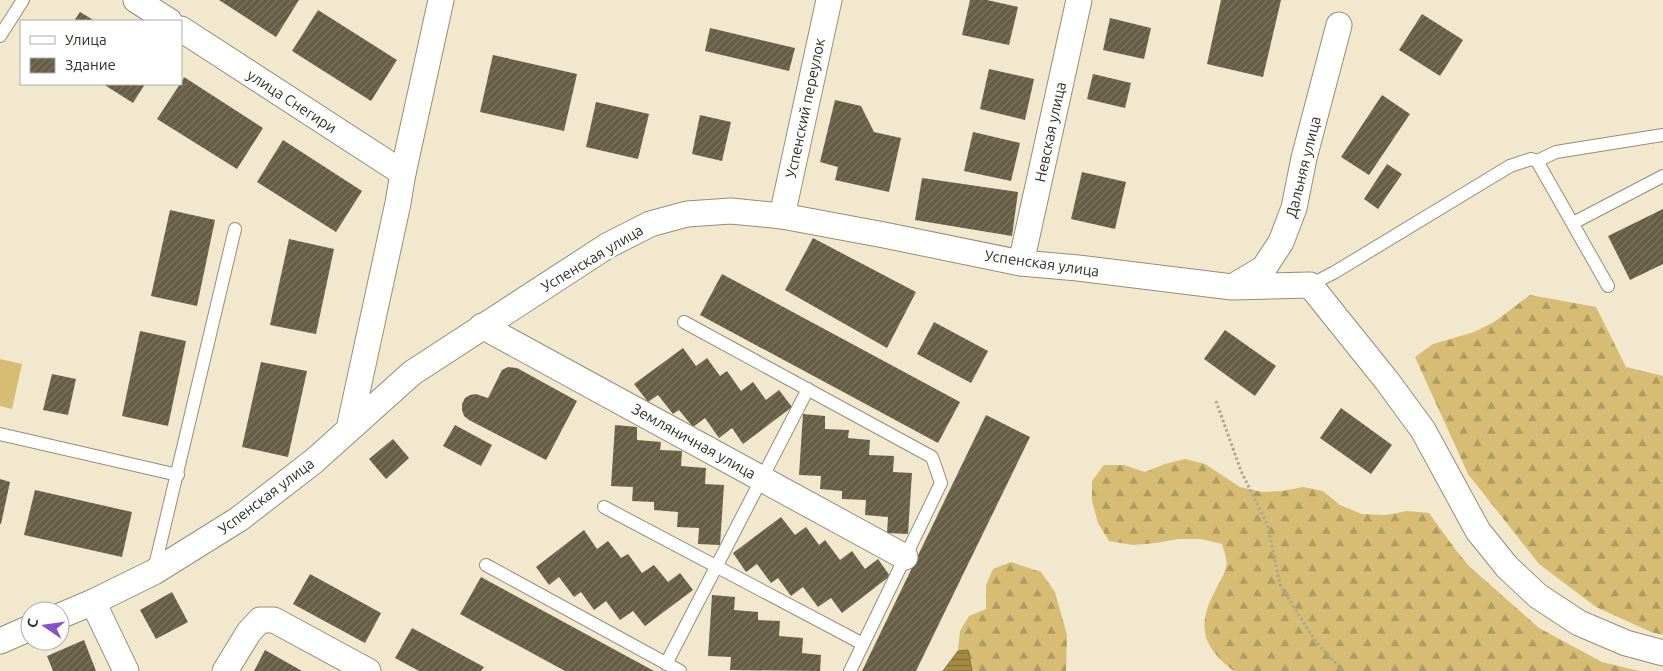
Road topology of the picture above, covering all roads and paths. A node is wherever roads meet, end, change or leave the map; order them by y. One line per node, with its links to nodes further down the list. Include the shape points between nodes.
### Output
1 (23, 0): 9 (lane)
2 (136, 0): 6 (street)
3 (441, 0): 12 (street)
4 (829, 0): 14 (street, Успенский переулок)
5 (1079, 0): 17 (street, Невская улица)
6 (166, 20)
7 (1339, 25): 20 (street, Дальняя улица, via 1294,208 1281,242 1264,268)
8 (182, 31): 12 (street, улица Снегири)
9 (0, 36)
10 (1663, 134): 11 (lane, via 1556,152)
11 (1537, 160): 15 (lane); 18 (lane, via 1510,166)
12 (403, 173): 25 (street)
13 (1663, 176): 15 (lane)
14 (782, 216): 17 (street, Успенская улица); 22 (street, Успенская улица, via 731,211 687,214 650,224 607,246)
15 (1573, 223): 19 (lane)
16 (235, 229): 27 (lane)
17 (1021, 263): 20 (street, Успенская улица)
18 (1310, 286): 20 (street, Успенская улица); 39 (street, via 1423,430 1478,531 1507,567 1538,596 1579,622 1626,643)
19 (1608, 286)
20 (1232, 287)
21 (684, 322): 23 (lane)
22 (482, 326): 25 (street, Успенская улица, via 412,372); 28 (street, Земляничная улица)
23 (808, 389): 28 (lane); 30 (lane, via 932,457 941,483)
24 (1216, 401): 46 (path, via 1241,471 1268,526 1280,585 1316,642)
25 (348, 428): 33 (street, Успенская улица, via 314,461 239,519)
26 (0, 434): 27 (lane)
27 (178, 475): 33 (lane)
28 (762, 478): 30 (street, Земляничная улица); 32 (lane)
29 (604, 508): 32 (lane)
30 (905, 557): 38 (lane)
31 (486, 565): 40 (lane)
32 (716, 567): 38 (lane); 40 (lane)
33 (154, 572): 34 (street, Успенская улица)
34 (93, 602): 35 (street, Успенская улица); 41 (street)
35 (70, 612)
36 (20, 632): 37 (street)
37 (0, 641)
38 (863, 644): 45 (lane)
39 (1663, 652)
40 (666, 664): 44 (lane)
41 (126, 671)
42 (225, 671): 43 (street, via 260,620 274,620)
43 (368, 671)
44 (680, 671)
45 (850, 671)
46 (1343, 671)

